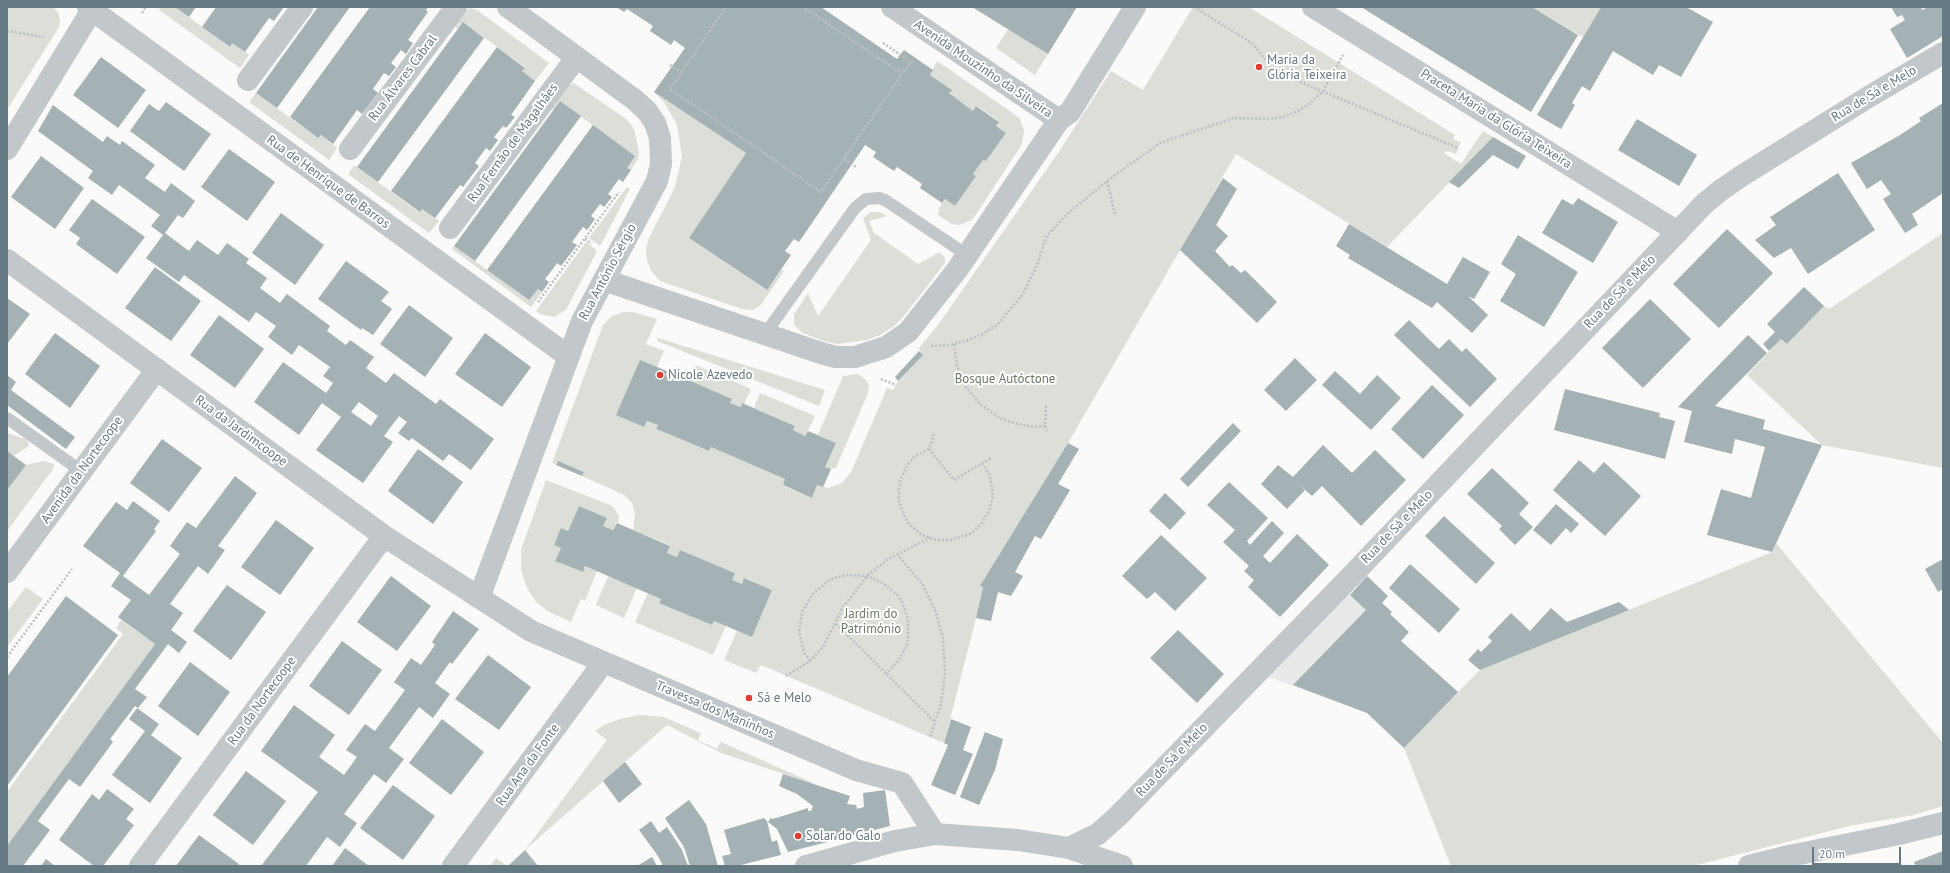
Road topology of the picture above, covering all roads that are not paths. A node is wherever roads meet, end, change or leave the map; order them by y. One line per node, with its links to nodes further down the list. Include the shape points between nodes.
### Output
1 (302, 7): 10 (street)
2 (456, 7): 13 (street, Rua Álvares Cabral)
3 (508, 7): 9 (street, Rua António Sérgio)
4 (892, 7): 11 (street, Avenida Mouzinho da Silveira)
5 (1135, 7): 11 (street, via 1070,112)
6 (1313, 7): 15 (street, Praceta Maria da Glória Teixeira)
7 (90, 8): 12 (street); 20 (street, Rua de Henrique de Barros)
8 (1943, 53): 15 (street, Rua de Sá e Melo, via 1743,175 1704,204)
9 (576, 58): 14 (street, Rua Fernão de Magalhães); 18 (street, Rua António Sérgio, via 648,111 655,123 661,150 657,181)
10 (248, 80)
11 (1059, 120): 16 (street, Avenida Mouzinho da Silveira)
12 (7, 149)
13 (350, 149)
14 (450, 228)
15 (1678, 232): 30 (street, Rua de Sá e Melo, via 1357,570 1118,816 1098,834)
16 (967, 256): 19 (street, Avenida Mouzinho da Silveira, via 908,332 874,352 855,357 836,357); 19 (lane, via 885,200 866,199 855,208)
17 (7, 260): 21 (street, Rua da Jardimcoope)
18 (604, 280): 19 (street, Avenida Mouzinho da Silveira); 20 (street, Rua António Sérgio, via 582,321)
19 (765, 334)
20 (568, 356): 26 (street, Rua António Sérgio)
21 (157, 369): 23 (street, Avenida da Nortecoope); 24 (street, Rua da Jardimcoope)
22 (7, 418): 23 (lane)
23 (81, 471): 25 (street, Avenida da Nortecoope)
24 (384, 536): 26 (street, Rua da Jardimcoope); 31 (street, Rua da Nortecoope)
25 (7, 572)
26 (479, 598): 27 (street, Travessa dos Maninhos, via 531,631)
27 (603, 663): 29 (street, Travessa dos Maninhos, via 856,770 902,783); 32 (street, Rua Ana da Fonte)
28 (1943, 823): 35 (street)
29 (935, 834): 30 (street, via 1018,840); 33 (street, via 895,841)
30 (1069, 848): 34 (street)
31 (140, 866)
32 (453, 866)
33 (806, 866)
34 (1122, 866)
35 (1749, 866)

